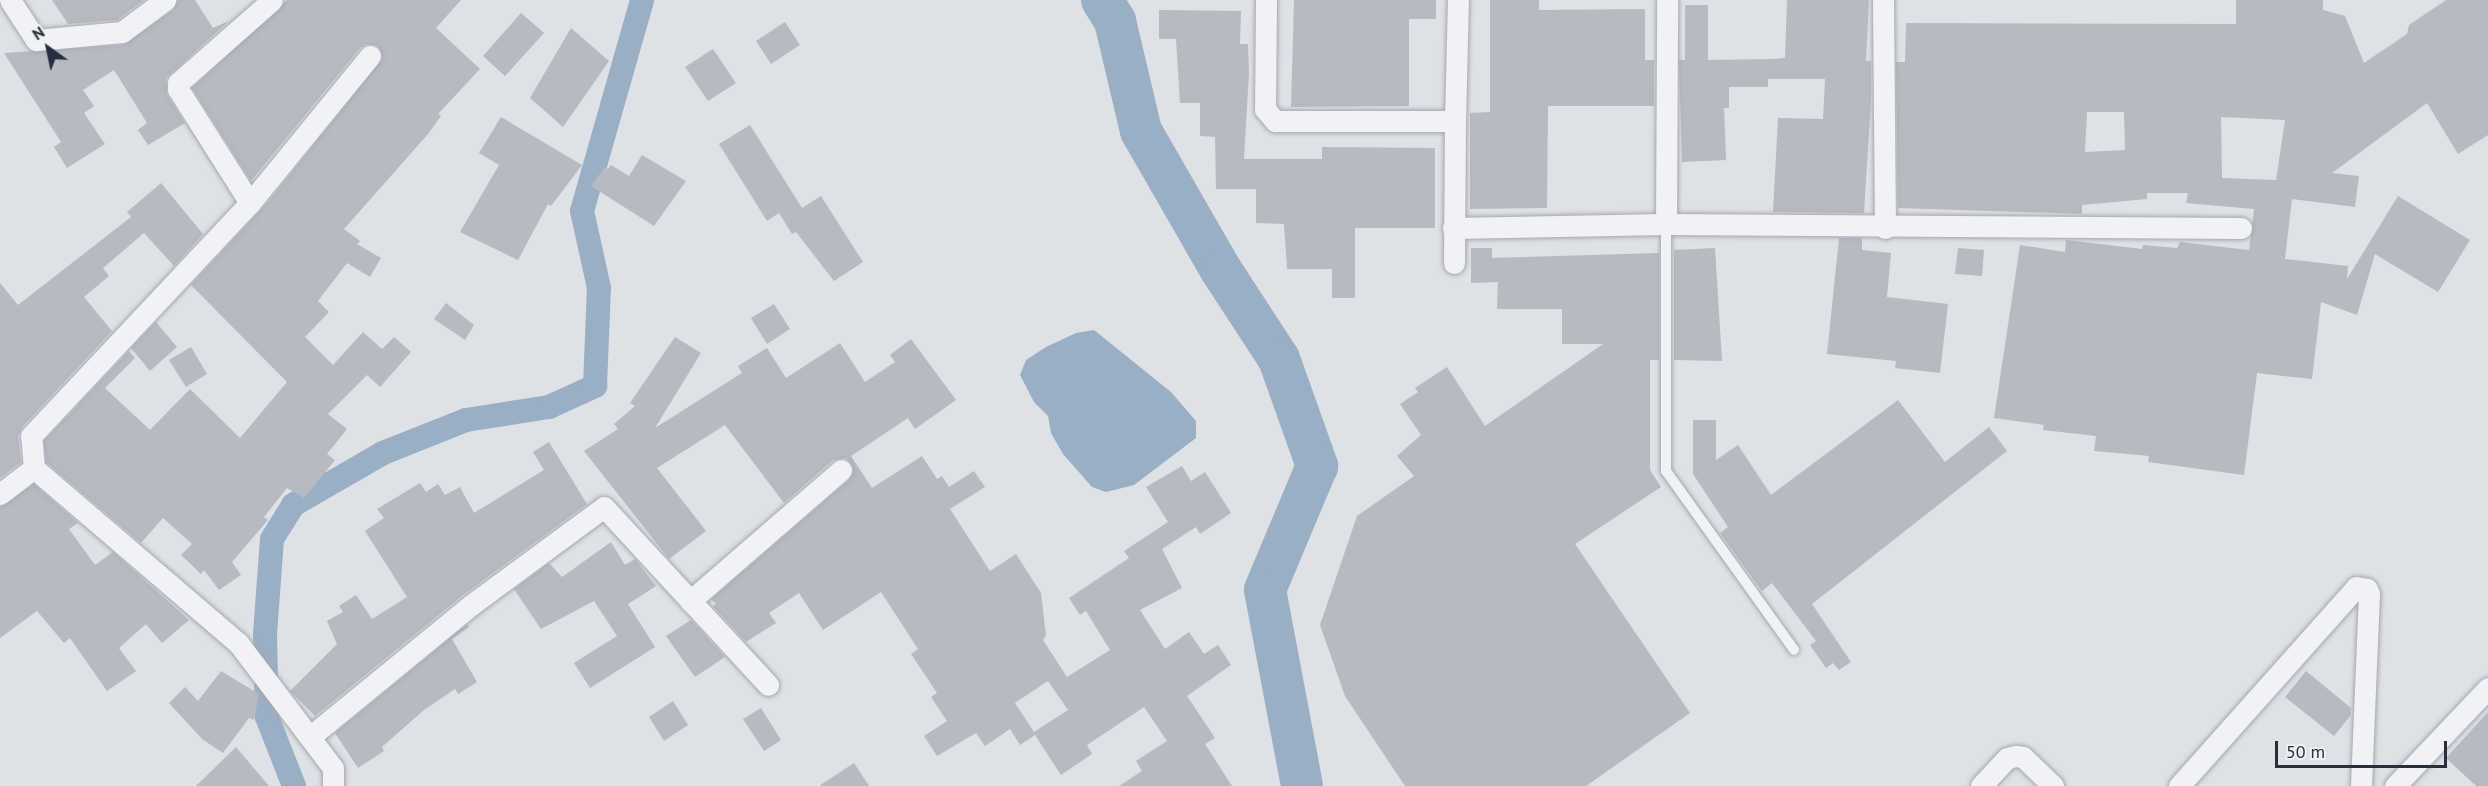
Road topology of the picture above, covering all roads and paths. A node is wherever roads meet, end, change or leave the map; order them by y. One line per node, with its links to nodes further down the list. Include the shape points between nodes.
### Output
1 (10, 0): 2 (street, via 36,40 122,32)
2 (165, 0)
3 (272, 0): 10 (street, via 178,83 178,89)
4 (1266, 0): 9 (street, via 1265,109 1275,121)
5 (1458, 0): 9 (street)
6 (1667, 0): 11 (street)
7 (1883, 0): 13 (street)
8 (370, 56): 10 (street)
9 (1455, 121): 12 (street)
10 (250, 203): 16 (street, via 34,429)
11 (1665, 224): 12 (street); 13 (street); 20 (lane, via 1666,471)
12 (1453, 228): 15 (street)
13 (1885, 228): 14 (street)
14 (2241, 228)
15 (1454, 263)
16 (34, 468): 18 (street); 23 (street, via 238,643)
17 (841, 470): 19 (street)
18 (0, 494)
19 (690, 601): 21 (street); 23 (street, via 604,507 471,605)
20 (1794, 650)
21 (768, 685)
22 (2488, 688): 29 (street)
23 (311, 735): 24 (street, via 333,768)
24 (333, 786)
25 (1981, 786): 26 (street, via 2007,758 2016,756 2023,757)
26 (2053, 786)
27 (2179, 786): 28 (street, via 2356,587 2367,589 2369,594)
28 (2361, 786)
29 (2395, 786)

